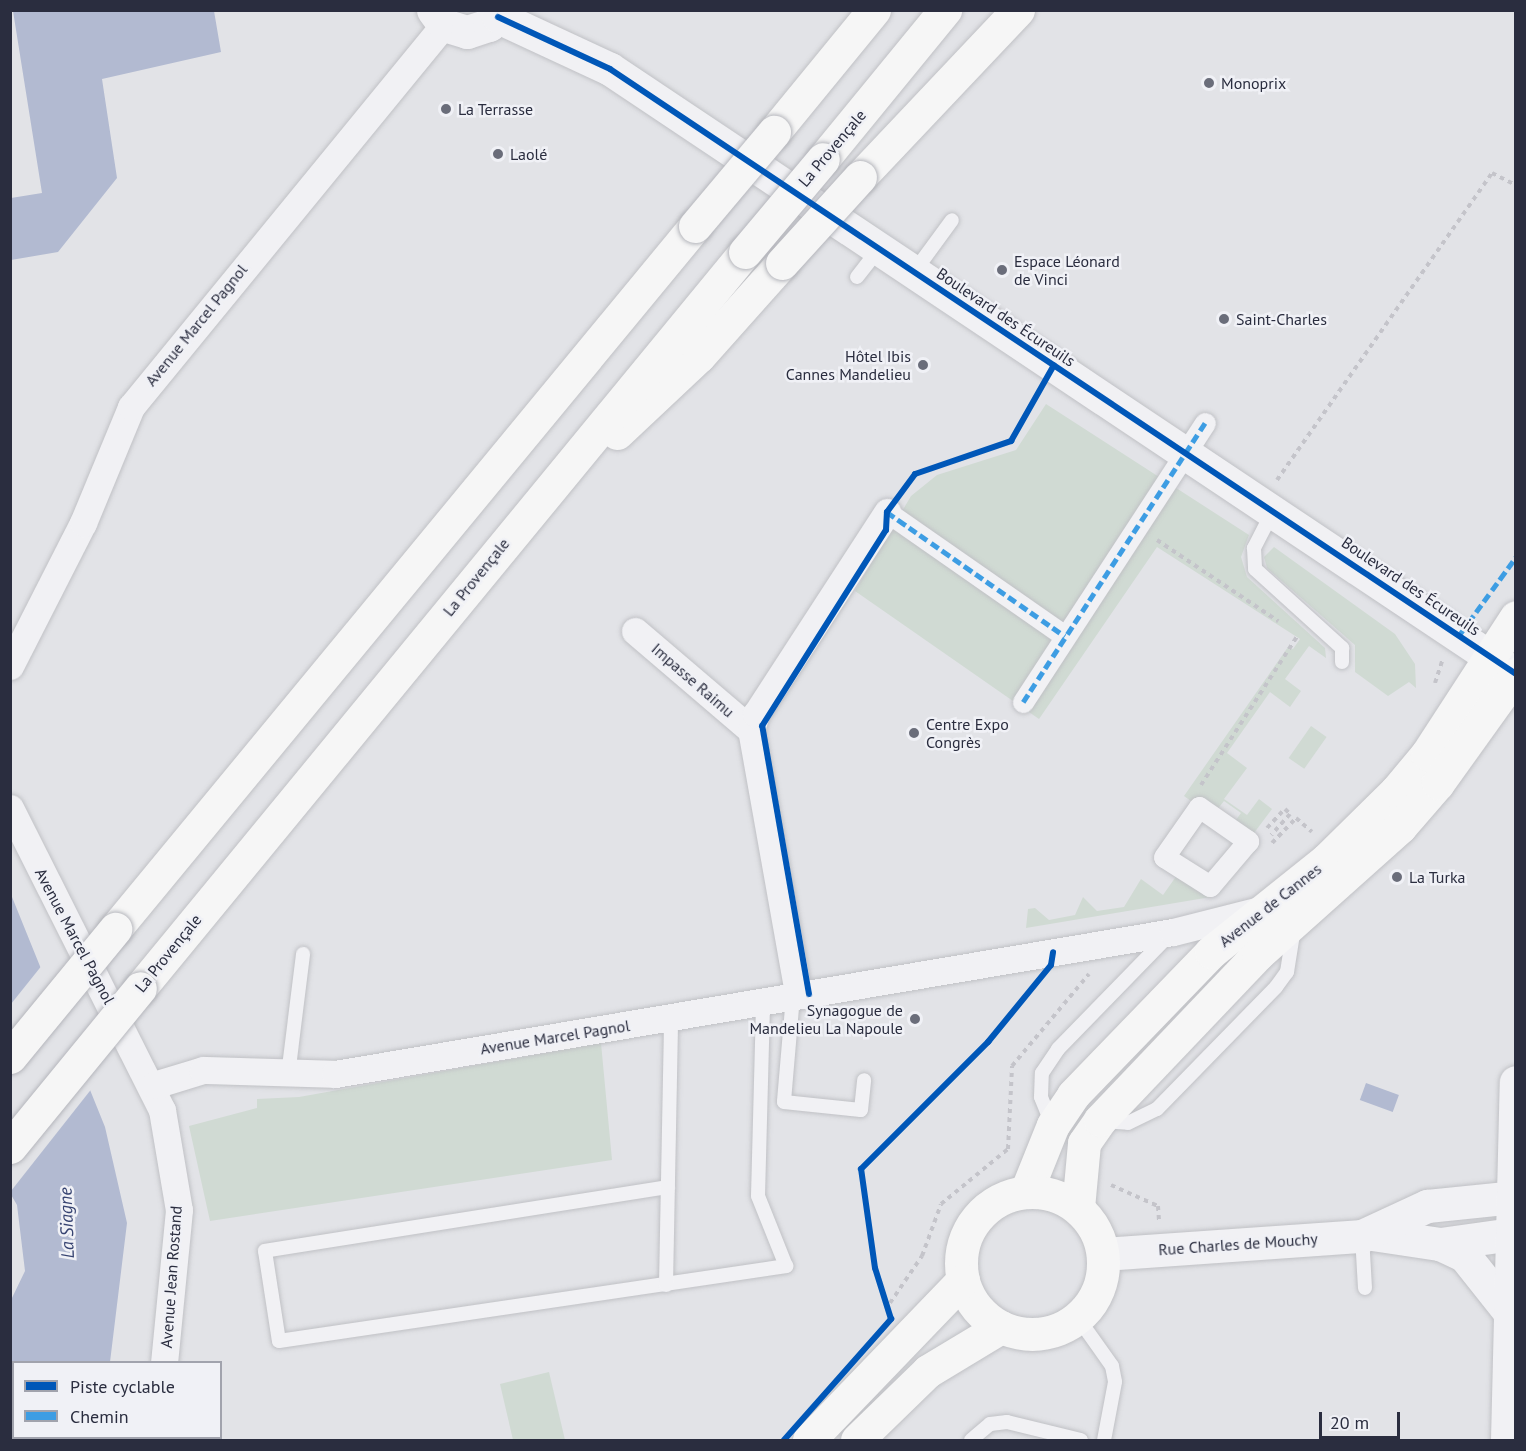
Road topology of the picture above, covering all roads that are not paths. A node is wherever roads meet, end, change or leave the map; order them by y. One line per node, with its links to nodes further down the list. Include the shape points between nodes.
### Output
1 (874, 10): 30 (main road, bridge)
2 (945, 10): 12 (main road, La Provençale, bridge)
3 (1018, 10): 12 (main road, bridge, via 699,356)
4 (499, 14): 5 (street, via 467,32); 7 (street, Boulevard des Écureuils, via 610,69)
5 (438, 18): 19 (street, Avenue Marcel Pagnol, via 130,407 83,523)
6 (952, 220): 8 (lane)
7 (879, 249): 8 (street, Boulevard des Écureuils); 9 (lane)
8 (914, 272): 11 (street, Boulevard des Écureuils)
9 (857, 277)
10 (1205, 423): 11 (street)
11 (1186, 453): 13 (street, Boulevard des Écureuils); 17 (street)
12 (544, 494): 36 (main road, La Provençale, bridge)
13 (1267, 507): 18 (lane, via 1254,548 1255,569 1342,648); 20 (street, Boulevard des Écureuils)
14 (887, 512): 17 (street); 22 (street, Impasse Raimu, via 756,714)
15 (1515, 617): 20 (main road, Avenue de Cannes)
16 (635, 630): 22 (street, Impasse Raimu)
17 (1065, 636): 21 (street)
18 (1342, 663)
19 (10, 666)
20 (1507, 668): 24 (main road, Avenue de Cannes, via 1396,791 1326,860); 40 (main road, Avenue de Cannes, via 1438,783 1353,873 1294,923 1100,1120 1084,1143)
21 (1023, 702)
22 (751, 730): 27 (street)
23 (10, 808): 34 (street, Avenue Marcel Pagnol)
24 (1261, 909): 25 (street, Avenue Marcel Pagnol); 35 (main road, Avenue de Cannes, via 1150,1015)
25 (1173, 932): 27 (street, Avenue Marcel Pagnol); 35 (lane, via 1058,1048 1041,1072 1041,1098)
26 (303, 954): 31 (lane)
27 (796, 995): 28 (street, Avenue Marcel Pagnol); 32 (lane, via 784,1102 861,1110)
28 (763, 1001): 29 (street, Avenue Marcel Pagnol); 46 (lane, via 758,1196 786,1266)
29 (671, 1018): 31 (street, Avenue Marcel Pagnol, via 335,1074); 37 (lane)
30 (10, 1057)
31 (288, 1075): 34 (street, Avenue Marcel Pagnol, via 202,1070)
32 (864, 1080)
33 (1515, 1082): 39 (street)
34 (154, 1085): 51 (street, Avenue Jean Rostand, via 179,1210)
35 (1053, 1125): 38 (main road, Avenue de Cannes)
36 (10, 1147)
37 (668, 1187): 46 (lane); 46 (lane, via 265,1251 279,1341)
38 (1026, 1192): 40 (main road, via 1045,1193); 45 (main road, via 1006,1197 974,1221 961,1260)
39 (1514, 1197): 41 (street); 42 (street, Rue Charles de Mouchy, via 1427,1206)
40 (1078, 1208): 44 (main road, via 1095,1229)
41 (1513, 1234): 43 (street, Rue Charles de Mouchy); 50 (street)
42 (1367, 1235): 43 (street, Rue Charles de Mouchy); 44 (street, Rue Charles de Mouchy); 47 (lane)
43 (1440, 1244): 50 (street, Rue Charles de Mouchy, via 1473,1262)
44 (1103, 1254): 48 (main road, via 1102,1278)
45 (963, 1280): 49 (main road, via 971,1299); 52 (main road)
46 (666, 1285)
47 (1365, 1288)
48 (1078, 1318): 49 (main road, via 1041,1334); 56 (lane, via 1112,1366 1115,1382)
49 (1001, 1327): 53 (main road, via 928,1371)
50 (1512, 1331): 57 (street)
51 (164, 1361)
52 (809, 1440)
53 (857, 1440)
54 (971, 1440): 55 (lane, via 990,1425 1007,1422)
55 (1082, 1440)
56 (1104, 1440)
57 (1508, 1440)

